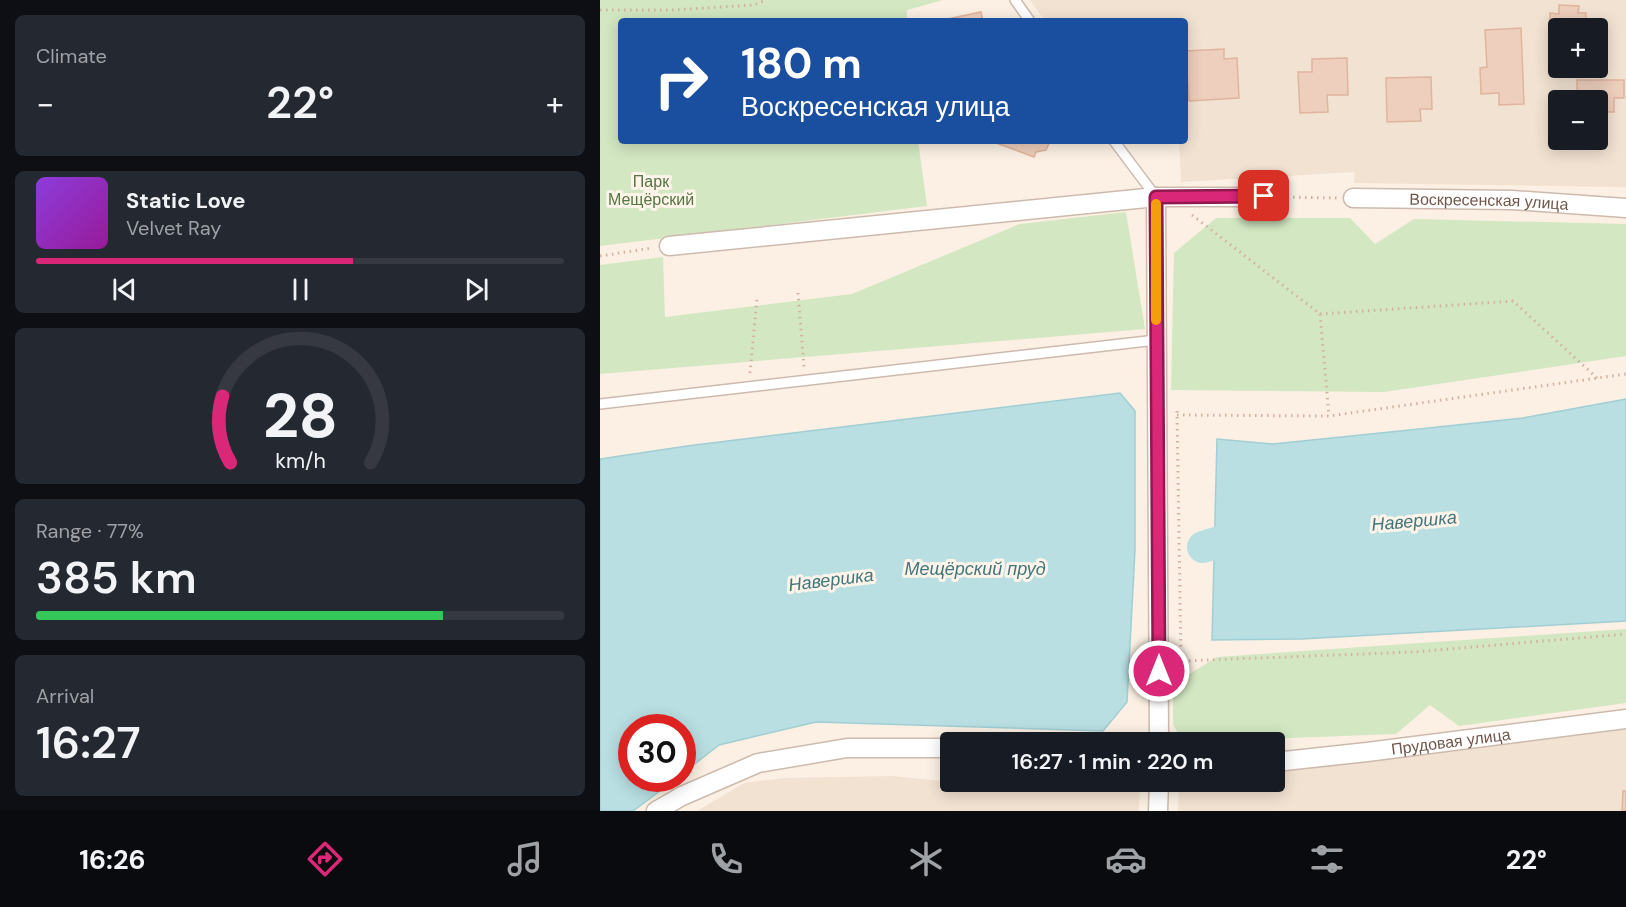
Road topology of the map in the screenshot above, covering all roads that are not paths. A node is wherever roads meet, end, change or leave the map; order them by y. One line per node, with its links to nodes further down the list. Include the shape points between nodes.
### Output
1 (1015, 0): 2 (lane)
2 (1028, 18)
3 (1117, 144): 5 (lane)
4 (1264, 196): 5 (street)
5 (1163, 197): 8 (street); 9 (street)
6 (1353, 198): 7 (street, Воскресенская улица, via 1512,200)
7 (1626, 208)
8 (669, 246)
9 (1156, 340): 10 (lane); 12 (street)
10 (600, 404)
11 (1626, 719): 14 (street, Прудовая улица)
12 (1159, 732)
13 (940, 748): 16 (street, via 848,748 758,764)
14 (1285, 761)
15 (1159, 792): 17 (street)
16 (656, 811)
17 (1158, 811)

